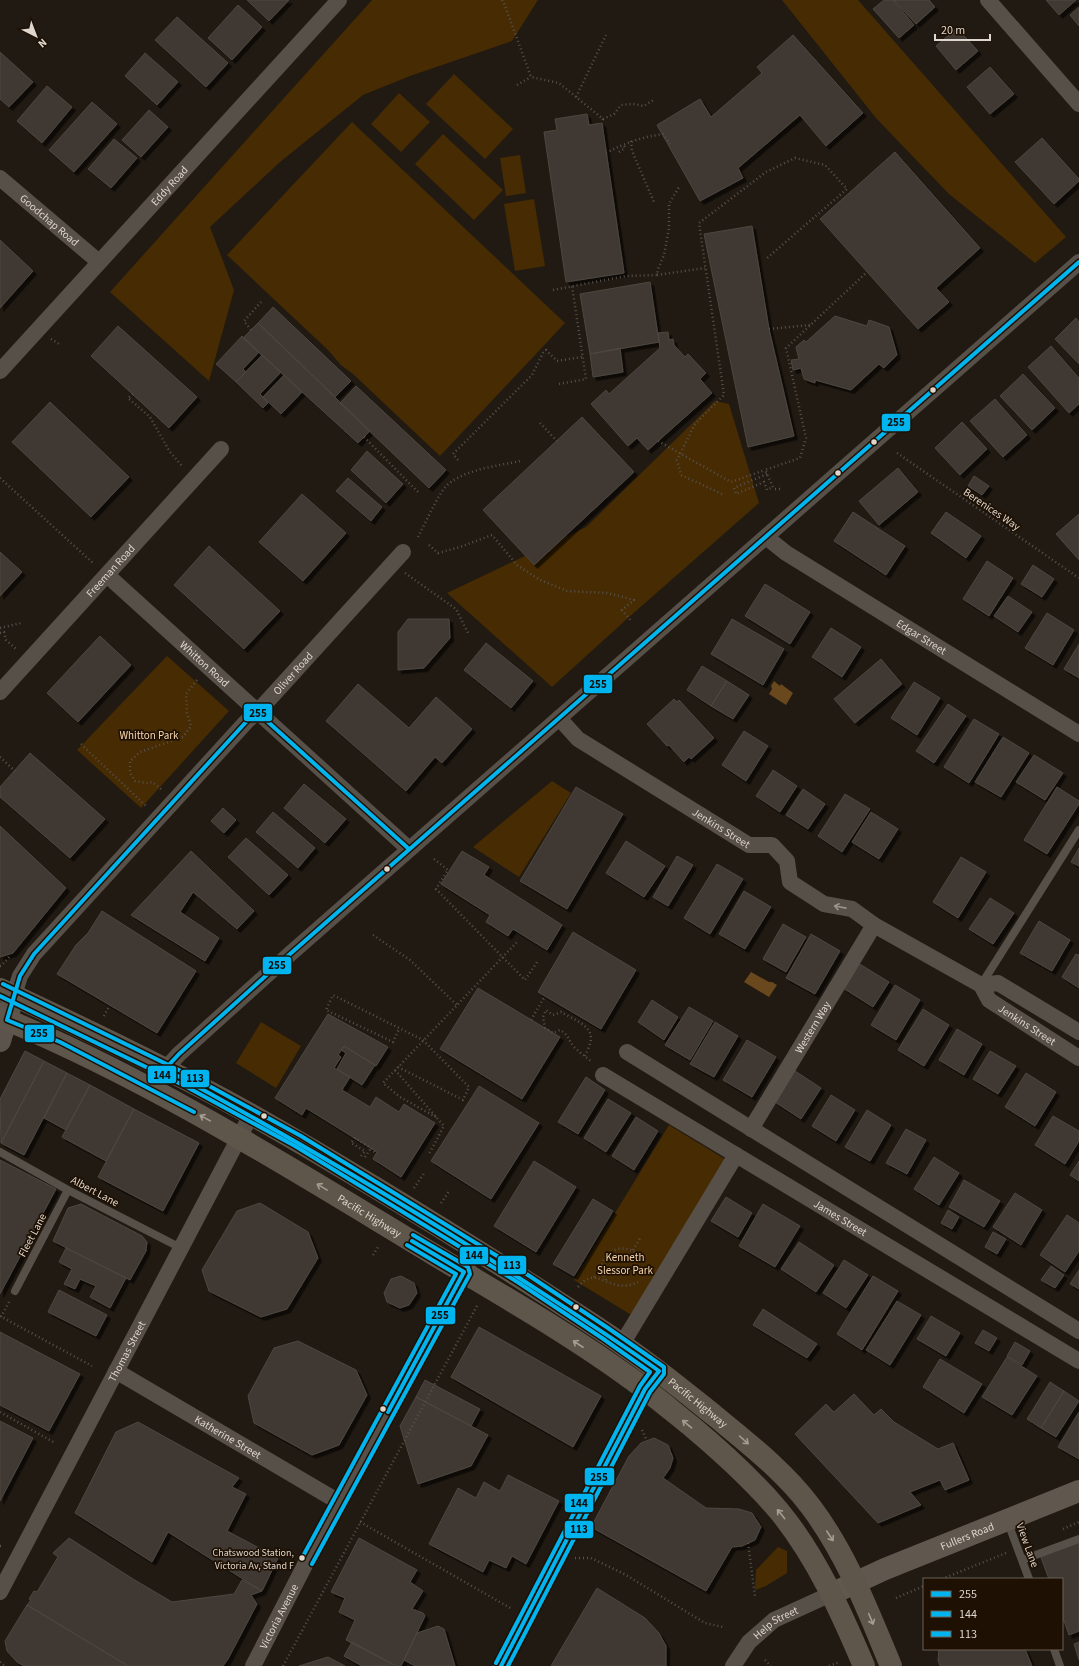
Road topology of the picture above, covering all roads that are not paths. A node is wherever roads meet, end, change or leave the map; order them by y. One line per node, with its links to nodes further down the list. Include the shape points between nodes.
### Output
1 (340, 0): 5 (street, Eddy Road)
2 (988, 0): 3 (street)
3 (1079, 104)
4 (0, 178): 5 (street, Goodchap Road)
5 (98, 262): 7 (street, Eddy Road)
6 (1079, 262): 9 (street)
7 (0, 371)
8 (221, 449): 11 (street, Freeman Road)
9 (766, 537): 14 (street); 15 (street, Edgar Street, via 786,553)
10 (403, 552): 13 (street, Oliver Road)
11 (107, 575): 12 (street, Freeman Road); 13 (street, Whitton Road)
12 (0, 692)
13 (257, 712): 17 (street, Whitton Road); 20 (street, Oliver Road, via 34,954)
14 (559, 718): 17 (street); 18 (street, Jenkins Street, one-way to 14, via 852,909 824,904 790,882 787,861 772,846 749,845 578,739)
15 (1079, 734)
16 (1079, 830): 19 (lane)
17 (409, 849): 26 (street)
18 (874, 925): 19 (street, Jenkins Street); 30 (street, Western Way)
19 (981, 985): 22 (street, Jenkins Street, via 998,983); 25 (street, Jenkins Street, via 989,1000)
20 (7, 992): 21 (main road); 26 (highway, Pacific Highway)
21 (4, 1018): 23 (main road); 28 (highway, Pacific Highway, via 60,1042)
22 (1079, 1032)
23 (0, 1041)
24 (627, 1052): 30 (street)
25 (1079, 1058)
26 (165, 1069): 28 (street); 29 (highway, Pacific Highway)
27 (603, 1075): 33 (street, James Street)
28 (149, 1087): 31 (highway, Pacific Highway, one-way to 28)
29 (251, 1115): 31 (street, Thomas Street); 36 (highway, Pacific Highway, via 377,1187)
30 (751, 1129): 39 (street)
31 (239, 1137): 35 (street, Thomas Street); 37 (highway, Pacific Highway, one-way to 31)
32 (0, 1152): 34 (lane, Albert Lane)
33 (736, 1155): 40 (street); 41 (street, James Street)
34 (68, 1190): 35 (lane, Albert Lane); 38 (lane, Fleet Lane)
35 (181, 1248): 42 (street, Thomas Street)
36 (476, 1249): 37 (street, Victoria Avenue); 40 (highway, Pacific Highway)
37 (464, 1272): 44 (highway, Pacific Highway, one-way to 37, via 611,1364); 46 (street, Victoria Avenue)
38 (15, 1291)
39 (1079, 1331)
40 (622, 1344): 43 (highway, Pacific Highway)
41 (1079, 1361)
42 (116, 1371): 46 (street, Katherine Street); 52 (street, Thomas Street)
43 (659, 1371): 44 (street); 51 (highway, Pacific Highway, one-way to 51, via 735,1432 788,1479 815,1513 839,1550)
44 (645, 1389): 53 (highway, Pacific Highway, one-way to 44, via 803,1544 742,1470); 56 (street)
45 (1079, 1491): 47 (main road, Fullers Road)
46 (339, 1502): 55 (street, Victoria Avenue)
47 (1007, 1519): 49 (lane, View Lane); 51 (main road, Fullers Road)
48 (1079, 1539): 49 (lane)
49 (1022, 1560): 50 (lane, View Lane)
50 (1029, 1578)
51 (856, 1583): 53 (main road, Fullers Road); 59 (highway, Pacific Highway, one-way to 59)
52 (1, 1590)
53 (831, 1594): 57 (street, Help Street, via 774,1620 749,1642); 58 (highway, Pacific Highway)
54 (1054, 1650): 60 (lane)
55 (253, 1666)
56 (501, 1666)
57 (733, 1666)
58 (864, 1666)
59 (892, 1666)
60 (1060, 1666)

